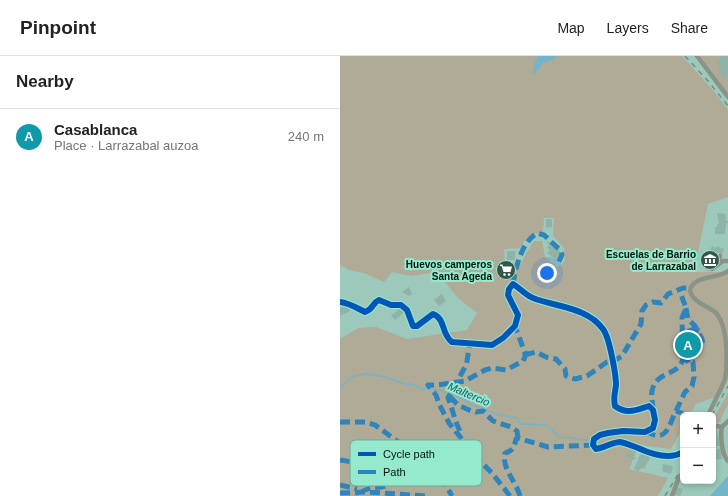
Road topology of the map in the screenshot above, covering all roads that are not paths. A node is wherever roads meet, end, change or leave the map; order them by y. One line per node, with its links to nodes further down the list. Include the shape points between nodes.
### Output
1 (697, 56): 2 (street)
2 (728, 98)
3 (720, 256): 5 (street)
4 (728, 261): 5 (street)
5 (718, 265): 6 (street)
6 (712, 269)
7 (728, 270): 9 (street, via 723,274 699,280 693,284 690,291 695,299 722,320 727,336 725,379)
8 (340, 302): 13 (street, via 348,303 365,312 371,310 379,300 391,305 401,305 407,310 413,326 417,326 433,314 441,320 447,338 452,342 492,344 503,338 515,326 518,315 508,296 513,284 533,298 581,313 596,322 606,335 614,368 615,406 623,412 649,406 653,410 655,420 653,428 645,432 608,433 594,439 593,445 596,449 619,442 662,455)
9 (709, 412)
10 (728, 421): 12 (street)
11 (716, 427): 12 (street)
12 (722, 427): 14 (street)
13 (680, 454)
14 (727, 460)
15 (680, 477): 16 (street)
16 (672, 496)

